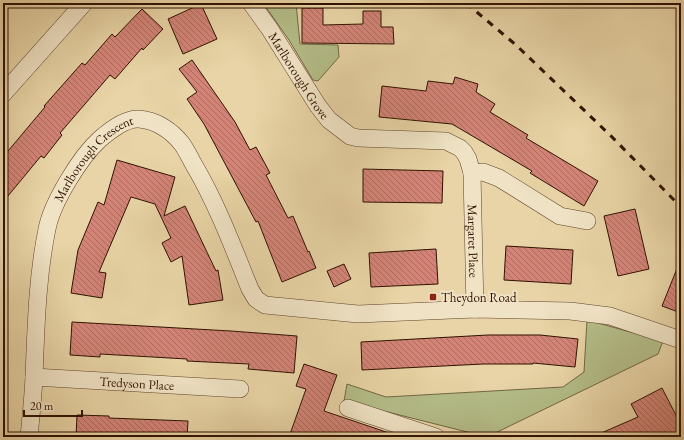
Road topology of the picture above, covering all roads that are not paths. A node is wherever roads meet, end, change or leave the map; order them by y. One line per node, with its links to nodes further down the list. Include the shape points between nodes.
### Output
1 (84, 3): 3 (street)
2 (251, 3): 4 (street, Marlborough Grove, via 329,120 350,136)
3 (3, 94)
4 (358, 138): 5 (street, Margaret Place, via 446,141 464,152)
5 (472, 172): 6 (street, via 483,172 499,178 560,216); 7 (street, Margaret Place)
6 (587, 221)
7 (475, 309): 8 (street, via 570,311 610,316); 9 (street, Marlborough Crescent, via 358,314 264,305 256,299 250,289 205,183 182,144 168,130 155,122 138,119 111,129 96,142 74,171 52,213 47,228 37,304)
8 (681, 340)
9 (34, 377): 10 (street, Tredyson Place); 12 (street, Marlborough Crescent)
10 (240, 388)
11 (348, 408): 13 (street)
12 (29, 437)
13 (436, 437)

